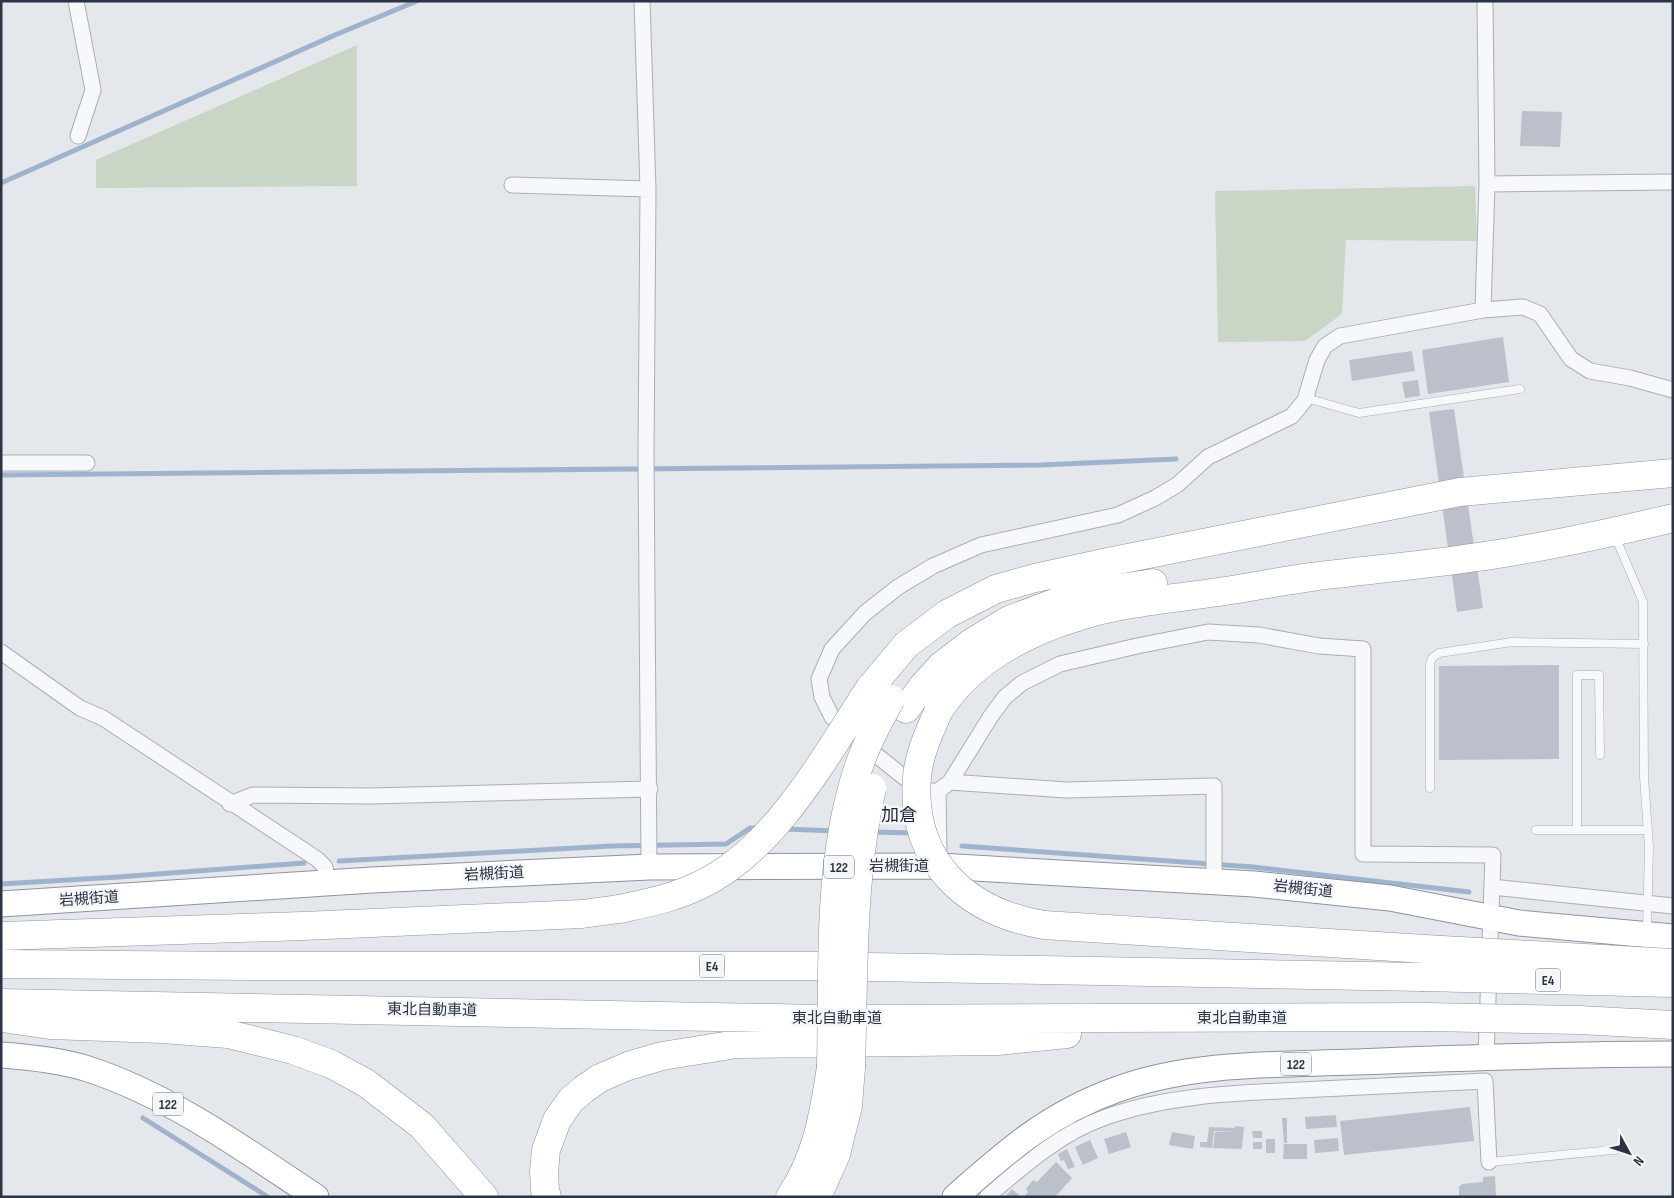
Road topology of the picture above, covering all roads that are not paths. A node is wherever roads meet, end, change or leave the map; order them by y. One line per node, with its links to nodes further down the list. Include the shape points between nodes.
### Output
1 (76, 1): 4 (street, via 93,90)
2 (642, 1): 8 (street)
3 (1484, 1): 6 (street)
4 (78, 136)
5 (1673, 182): 6 (street)
6 (1487, 184): 9 (street)
7 (512, 185): 8 (street)
8 (648, 189): 25 (street, via 646,470)
9 (1484, 310): 11 (street, via 1523,307 1540,314 1571,359 1590,371); 12 (street, via 1340,336 1325,346 1317,360)
10 (1520, 390): 12 (lane, via 1359,413)
11 (1673, 390)
12 (1306, 398): 23 (street, via 1292,416 1208,457 1177,485 1156,498 1118,514 981,545 933,566 898,587 865,613 832,649 819,679 822,697 832,717 905,778 928,791)
13 (1, 463): 14 (street)
14 (87, 463)
15 (1673, 473): 21 (highway, via 1460,492 1118,560 996,589 947,614 906,645)
16 (1673, 518): 17 (highway)
17 (1613, 532): 18 (highway, via 1471,558); 19 (lane, via 1643,602)
18 (1310, 577): 21 (highway, via 1216,578 1140,584 1075,595 1010,620 971,643 941,666 923,686); 42 (highway, bridge, via 1147,602 1080,616 1018,640 965,677 938,712 927,736 917,776 919,823 926,843 946,876 960,890 991,910 1044,924)
19 (1644, 644): 24 (lane, via 1512,642 1435,655 1430,664); 29 (lane)
20 (1, 652): 26 (street, via 80,708 103,718)
21 (889, 699): 40 (highway, bridge, via 757,845 700,885 661,900 582,914); 52 (highway, bridge, via 887,745 874,778 865,817)
22 (1600, 755): 28 (lane, via 1600,675 1577,675)
23 (944, 786): 31 (street); 32 (street, via 1066,790 1214,786); 34 (street, via 1005,697 1022,683 1060,664 1208,632 1259,635 1319,646 1363,649 1363,854 1493,855)
24 (1430, 788)
25 (650, 789): 26 (street, via 371,796 253,795); 30 (street)
26 (230, 804): 33 (street, via 317,859 325,867)
27 (1536, 830): 28 (lane)
28 (1577, 830): 29 (lane)
29 (1647, 830): 36 (lane)
30 (649, 852): 31 (highway, 岩槻街道 / 122); 33 (highway, 岩槻街道 / 122)
31 (939, 866): 32 (highway, 岩槻街道 / 122)
32 (1214, 882): 38 (highway, 岩槻街道 / 122, via 1390,898)
33 (328, 884): 35 (highway, 岩槻街道 / 122)
34 (1492, 887): 36 (street); 38 (street)
35 (1, 904)
36 (1648, 905): 37 (street); 39 (lane)
37 (1673, 906)
38 (1492, 918): 39 (highway, 岩槻街道 / 122); 51 (street)
39 (1646, 935): 41 (highway, 岩槻街道 / 122)
40 (1, 936)
41 (1673, 937)
42 (1673, 963)
43 (1, 964): 44 (highway, E4, bridge, via 818,966)
44 (1673, 983)
45 (1, 1003): 47 (highway, 東北自動車道, via 820,1019)
46 (1, 1018): 56 (highway, via 50,1024 228,1034 293,1050 332,1064 366,1083 422,1126)
47 (1230, 1018): 48 (highway, 東北自動車道, bridge, via 1428,1017); 57 (highway, via 998,1041 737,1044 662,1056 600,1078 571,1100 557,1120 546,1150)
48 (1673, 1025)
49 (1673, 1054): 51 (highway, 122)
50 (1, 1055): 55 (highway, 122, via 32,1057 87,1069 150,1093)
51 (1486, 1057): 60 (highway, 122, via 1230,1066 1144,1080 1088,1101 1053,1119 1008,1150)
52 (841, 1067): 58 (highway, via 815,1150); 59 (highway, via 848,1106 836,1154)
53 (1623, 1149): 54 (lane)
54 (1489, 1162): 61 (street, via 1485,1081 1224,1094 1160,1102 1105,1117 1064,1137)
55 (316, 1197)
56 (484, 1197)
57 (547, 1197)
58 (790, 1197)
59 (817, 1197)
60 (955, 1197)
61 (987, 1197)

